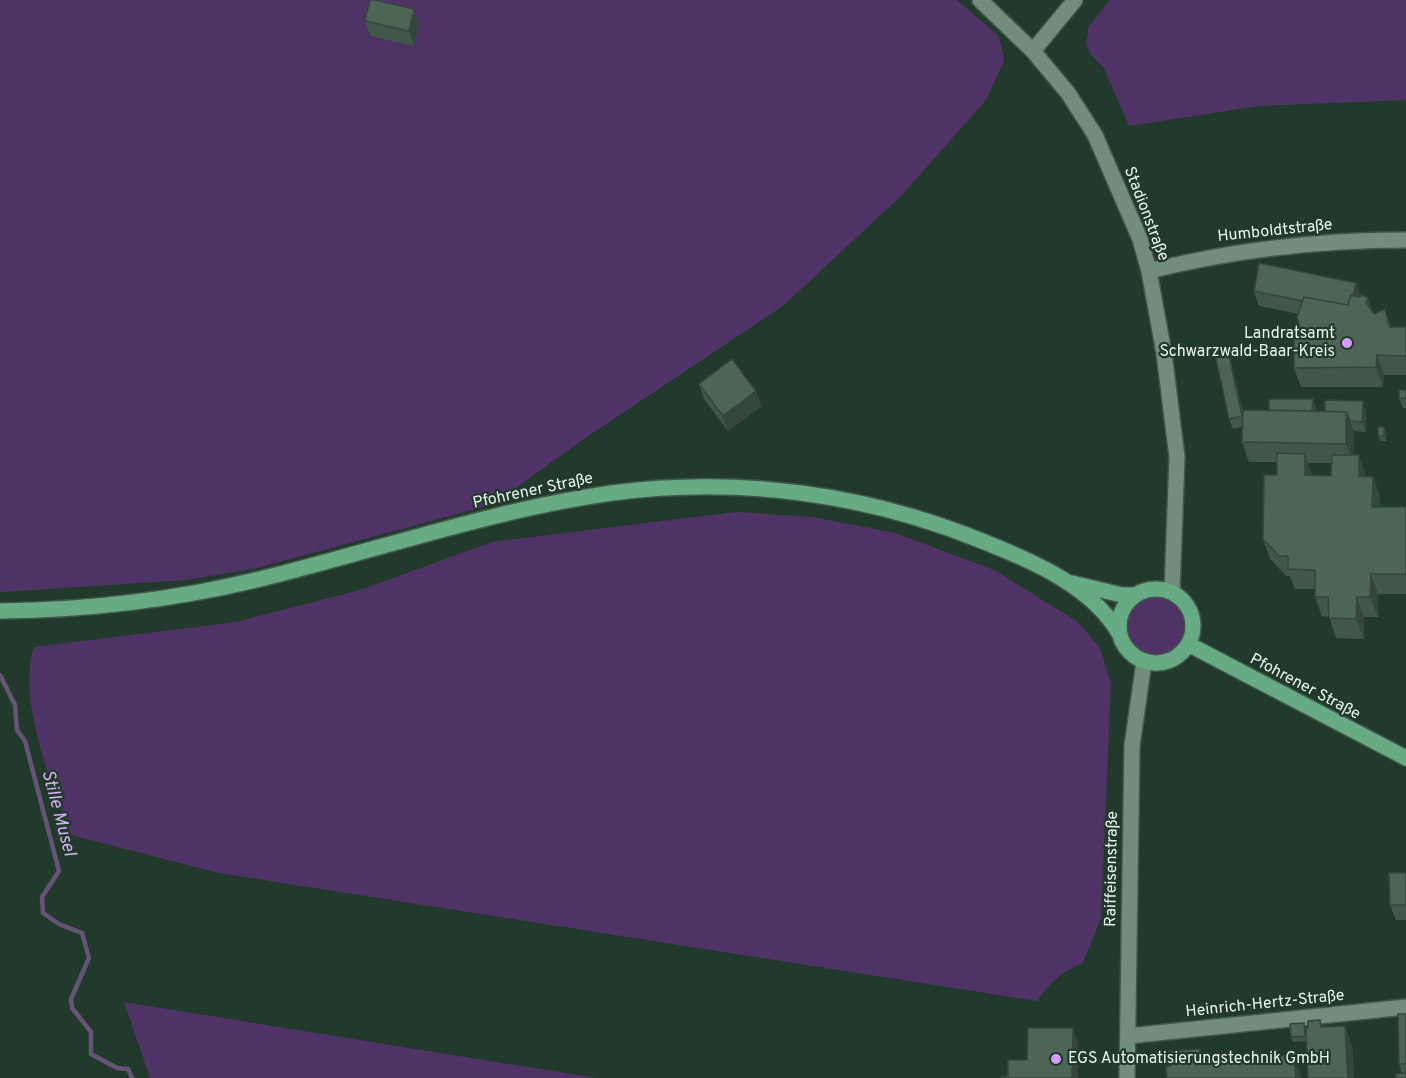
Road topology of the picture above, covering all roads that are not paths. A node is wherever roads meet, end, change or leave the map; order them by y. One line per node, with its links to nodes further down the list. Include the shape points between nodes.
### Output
1 (980, 0): 3 (street, Stadionstraße)
2 (1075, 0): 3 (street)
3 (1033, 51): 5 (street, Stadionstraße, via 1068,93 1095,135 1140,239)
4 (1406, 240): 5 (street, Humboldtstraße, via 1276,247 1211,256)
5 (1149, 271): 7 (street, Stadionstraße, via 1177,457)
6 (1066, 581): 8 (main road, Pfohrener Straße); 9 (main road, Pfohrener Straße, via 980,539 889,508 812,494 692,488 612,493 534,508 229,586 130,602); 10 (main road, Pfohrener Straße, via 1111,618)
7 (1172, 592): 8 (main road, via 1154,590); 11 (main road, via 1182,599 1191,615 1193,633)
8 (1136, 595): 10 (main road, via 1122,612)
9 (7, 611)
10 (1120, 635): 12 (main road, via 1126,647)
11 (1188, 645): 12 (main road, via 1171,660); 13 (main road, Pfohrener Straße)
12 (1143, 662): 15 (street, Raiffeisenstraße, via 1132,746)
13 (1406, 758)
14 (1406, 1008): 15 (street, Heinrich-Hertz-Straße)
15 (1128, 1036): 16 (street, Raiffeisenstraße)
16 (1127, 1078)

